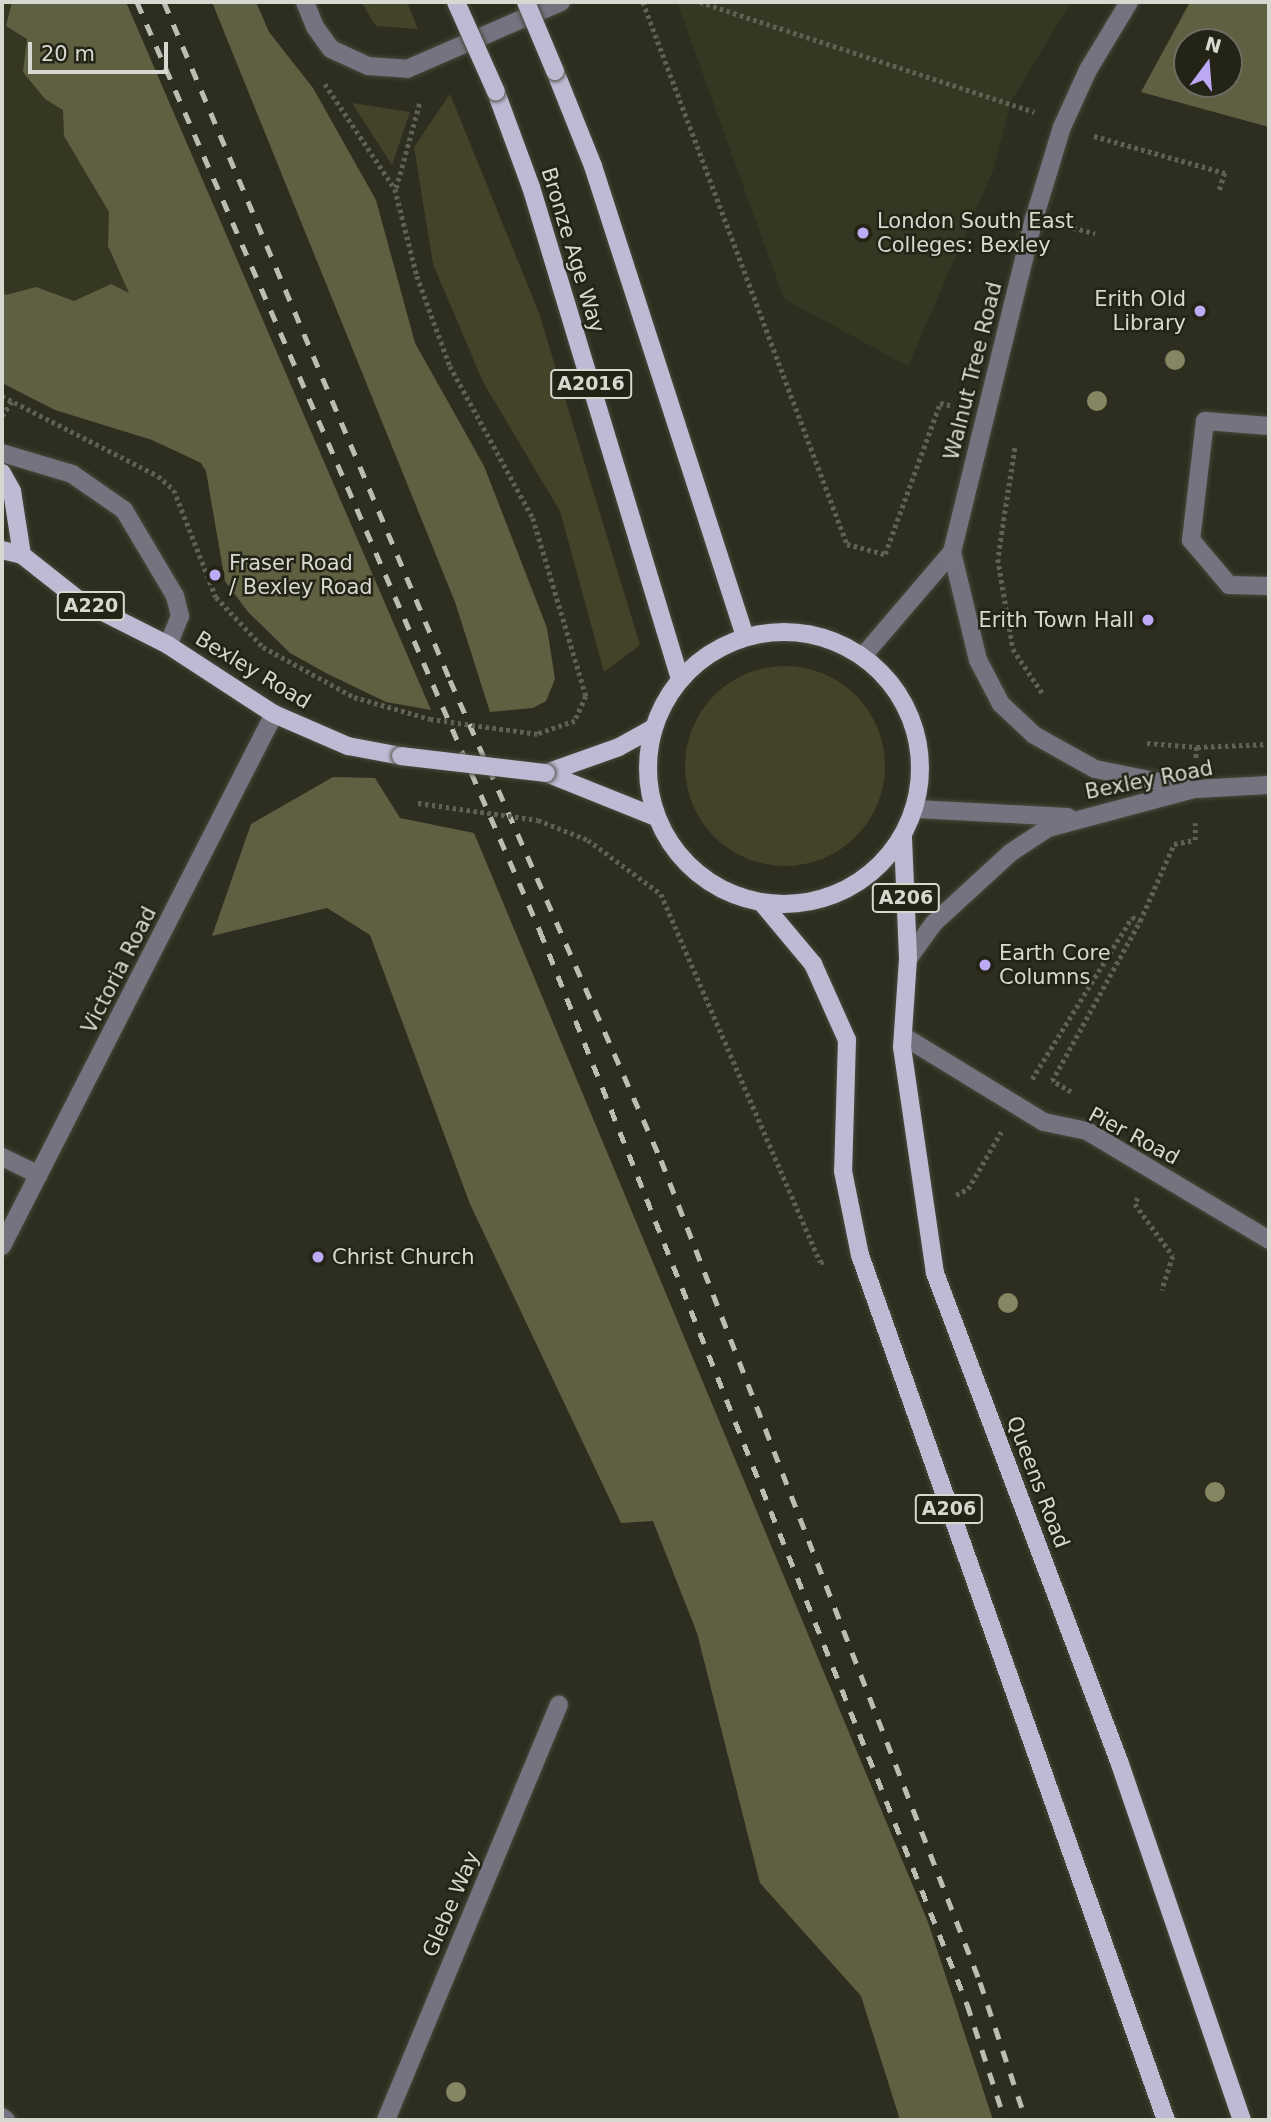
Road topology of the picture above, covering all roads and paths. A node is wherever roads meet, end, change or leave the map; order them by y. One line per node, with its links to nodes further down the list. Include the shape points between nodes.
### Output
1 (305, 2): 8 (street)
2 (456, 2): 31 (main road, Bronze Age Way / A2016, bridge, via 531,187)
3 (526, 2): 28 (main road, Bronze Age Way / A2016, bridge, via 593,166)
4 (561, 2): 8 (street, via 407,69 368,66)
5 (643, 2): 18 (path, via 847,544 885,554 940,403)
6 (700, 2): 9 (path)
7 (1129, 2): 11 (street, Walnut Tree Road, via 1088,71)
8 (331, 49): 12 (path, via 313,66)
9 (1003, 99)
10 (419, 101): 12 (path)
11 (1062, 127): 13 (path, via 1225,173); 18 (street, Walnut Tree Road)
12 (396, 189): 17 (path, bridge, via 417,276 450,366 533,518 586,696 575,721 538,734 430,719 354,697 263,647 216,597 174,489 151,472)
13 (1219, 192)
14 (1067, 226): 15 (path)
15 (1095, 233)
16 (2, 396): 17 (path)
17 (12, 401): 19 (path)
18 (985, 413): 25 (street, Walnut Tree Road)
19 (2, 416)
20 (1269, 426): 27 (street, via 1205,421 1191,540 1230,585)
21 (1016, 445): 32 (path, via 998,559 1013,649)
22 (2, 453): 29 (street, via 72,474 124,510 176,596 180,616)
23 (2, 473): 26 (main road, via 12,491)
24 (2, 550): 26 (main road, Bexley Road / A220)
25 (952, 551): 30 (street, Walnut Tree Road); 40 (street, via 978,660 1001,704 1034,735 1095,769)
26 (22, 555): 29 (main road, Bexley Road / A220, via 79,600)
27 (1269, 586)
28 (746, 636): 30 (main road, via 786,630 827,637); 31 (main road, via 709,653)
29 (168, 645): 33 (main road, Bexley Road / A220)
30 (863, 656): 42 (main road, via 902,698 910,719 921,752)
31 (680, 679): 34 (main road)
32 (1045, 698)
33 (274, 714): 38 (main road, Bexley Road / A220, bridge, via 348,746); 55 (street, Victoria Road)
34 (652, 729): 38 (main road, Bexley Road / A220, via 619,747); 43 (main road, via 647,774)
35 (1132, 742): 37 (path)
36 (1269, 744): 37 (path)
37 (1197, 747): 40 (path)
38 (546, 774): 43 (main road, Bexley Road / A220)
39 (1269, 785): 40 (street, Bexley Road)
40 (1195, 789): 44 (street, Bexley Road); 47 (path, via 1195,840 1174,844)
41 (418, 803): 59 (path, bridge, via 538,820 588,839 661,894 820,1262)
42 (916, 809): 44 (street, Bexley Road); 45 (main road)
43 (656, 817): 46 (main road, via 681,857 717,887)
44 (1079, 817): 48 (street, Bexley Road, via 1048,828 1010,853 934,923)
45 (903, 838): 46 (main road, via 879,867 856,884 811,903); 48 (main road, Queens Road / A206)
46 (762, 903): 65 (main road, A206, via 813,964 847,1040 843,1171 860,1255)
47 (1140, 921): 50 (path, via 1132,917); 52 (path, via 1052,1081 1071,1093)
48 (908, 959): 49 (main road, Queens Road / A206)
49 (903, 1036): 51 (street, Pier Road); 66 (main road, Queens Road / A206, via 935,1273 1120,1764)
50 (1026, 1088)
51 (1016, 1105): 52 (street, Pier Road, via 1044,1122); 56 (path, via 968,1189)
52 (1087, 1131): 54 (street, Pier Road)
53 (2, 1157): 55 (street)
54 (1152, 1170): 57 (street, Pier Road); 60 (path, via 1135,1204 1173,1256)
55 (39, 1175): 58 (street, Victoria Road)
56 (946, 1200)
57 (1269, 1240)
58 (2, 1246)
59 (840, 1258)
60 (1162, 1290)
61 (559, 1705): 64 (street, Glebe Way)
62 (2, 2117): 63 (street)
63 (6, 2120)
64 (386, 2120)
65 (1166, 2120)
66 (1242, 2120)

